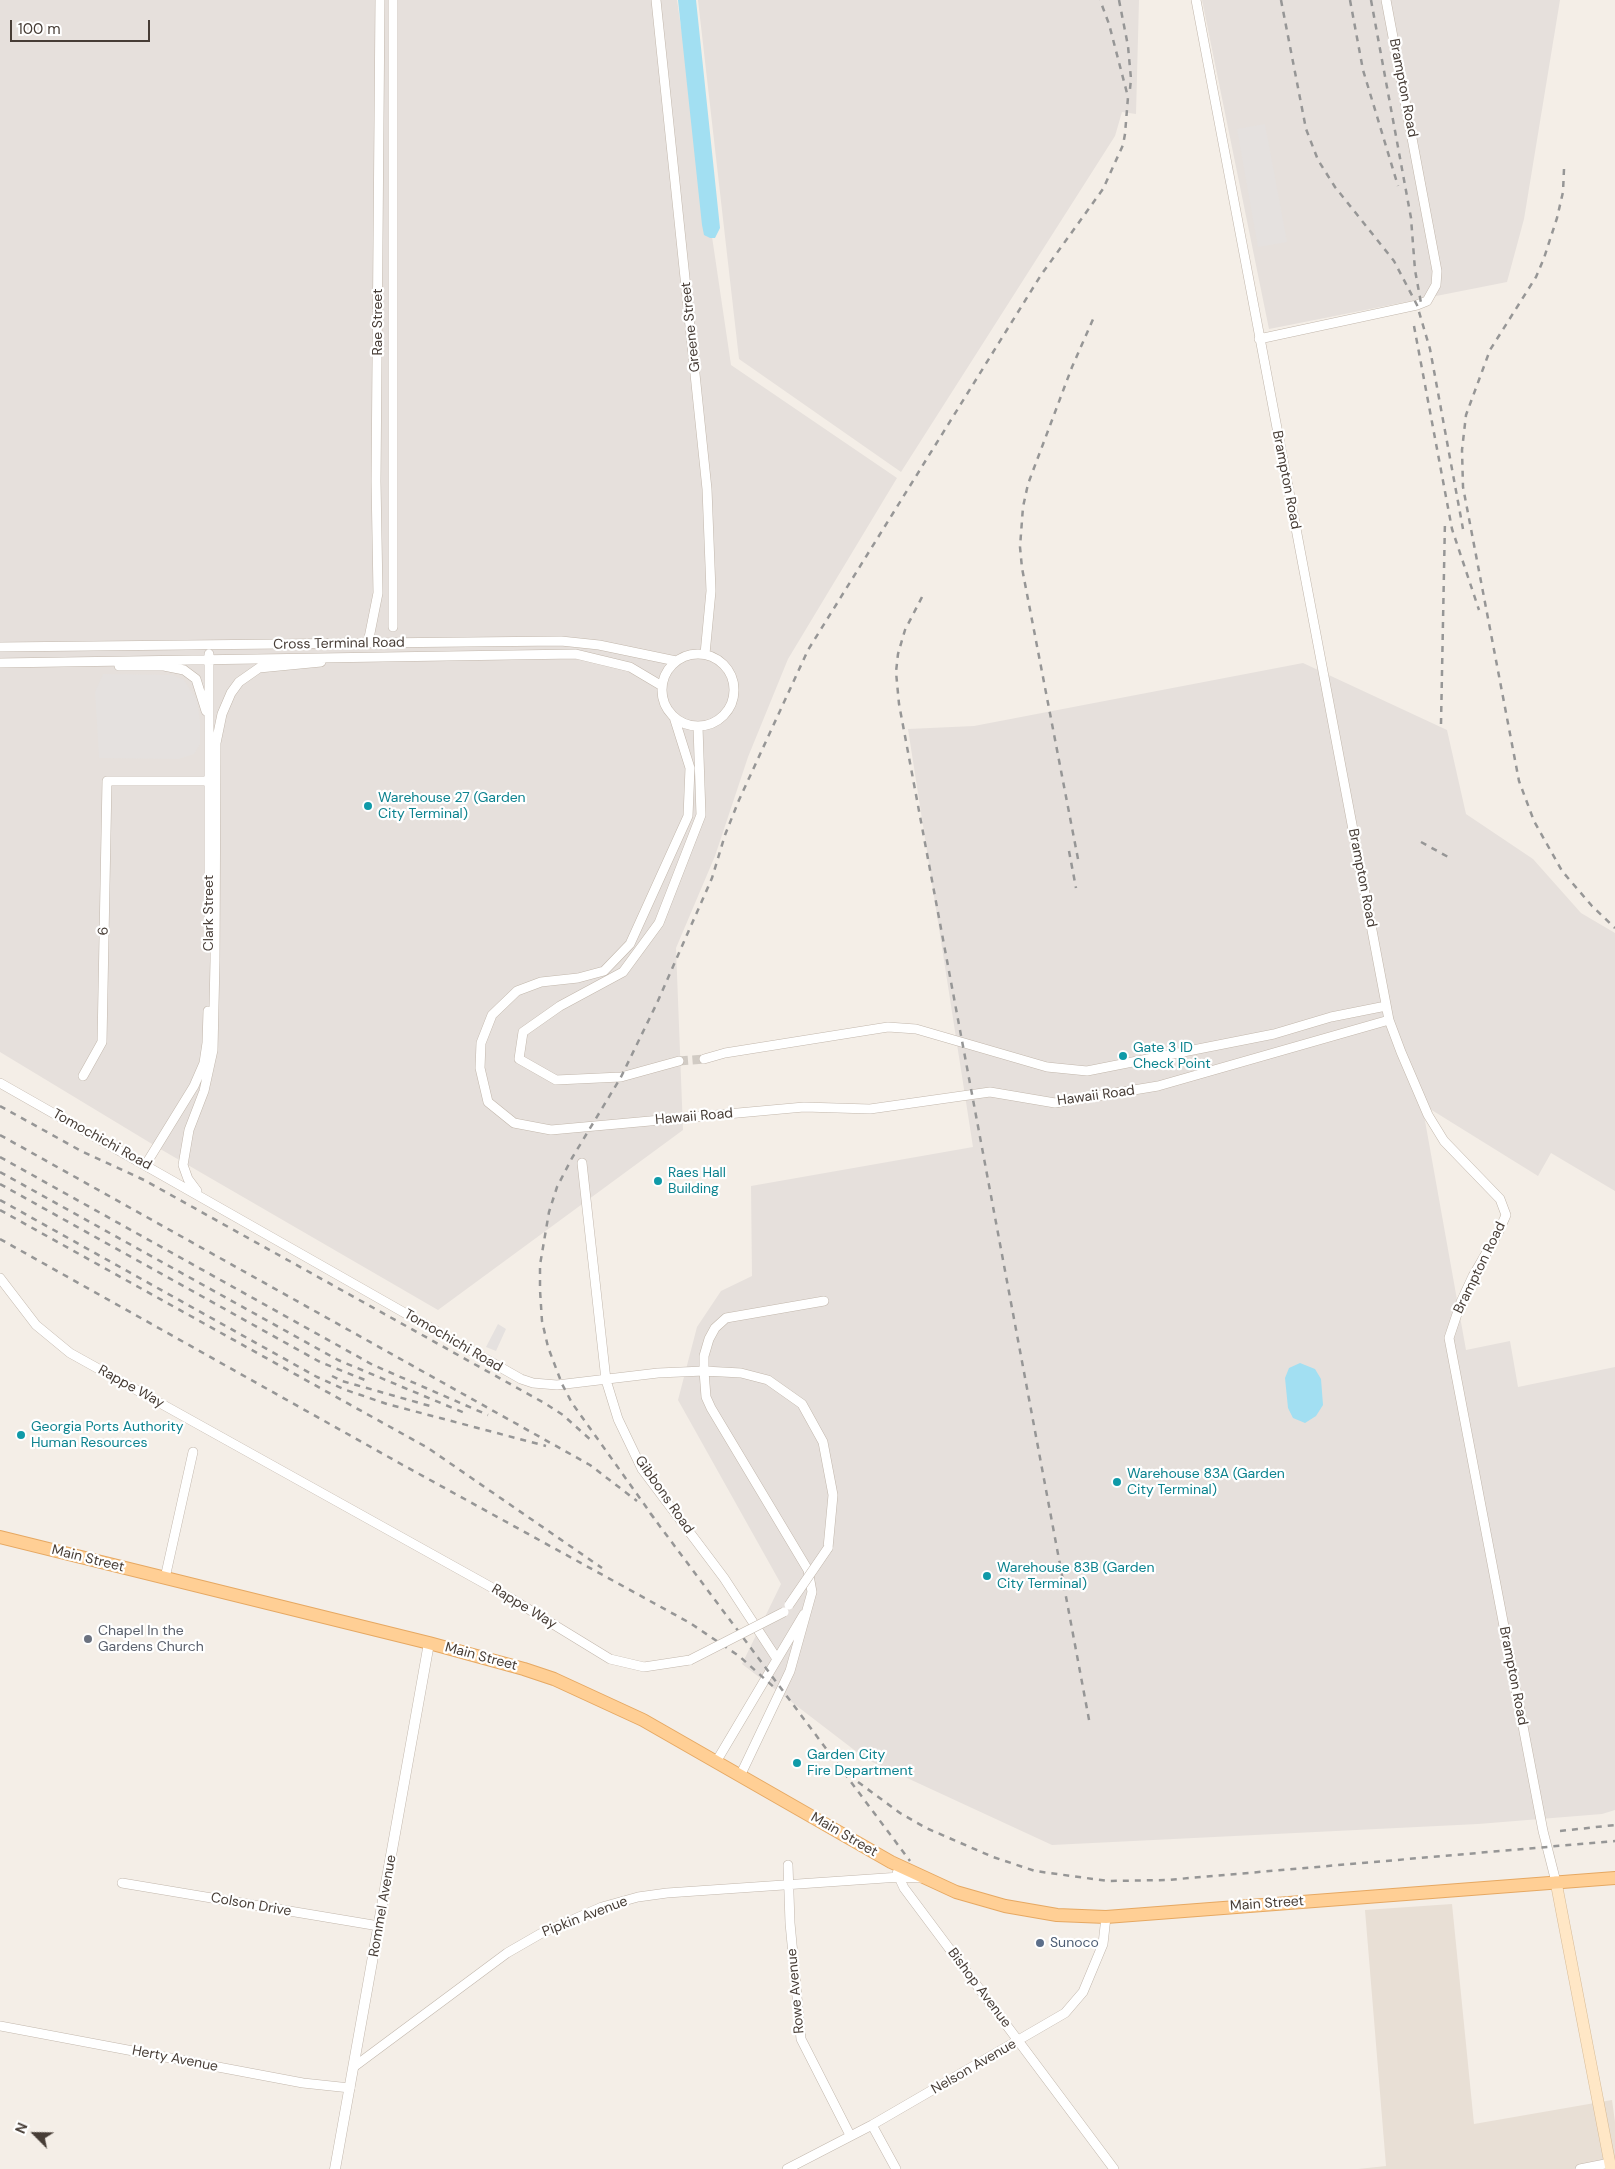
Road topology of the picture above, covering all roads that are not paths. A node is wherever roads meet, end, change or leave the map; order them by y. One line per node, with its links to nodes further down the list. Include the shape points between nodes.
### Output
1 (380, 0): 8 (street, Rae Street, via 378,588)
2 (393, 0): 7 (street, Rae Street)
3 (656, 0): 11 (street, Greene Street, via 707,489 711,591)
4 (1196, 0): 6 (street, Brampton Road)
5 (1386, 0): 6 (street, Brampton Road, via 1437,271 1436,285 1427,301 1417,305)
6 (1260, 339): 22 (street, Brampton Road)
7 (393, 628)
8 (368, 643): 9 (street, Cross Terminal Road); 15 (street, Cross Terminal Road, via 561,641 599,645)
9 (209, 646): 10 (street, Cross Terminal Road); 13 (street, Clark Street)
10 (0, 647)
11 (705, 654): 15 (street); 19 (street, via 716,658 732,676 733,700 720,719)
12 (364, 656): 13 (street, Cross Terminal Road); 17 (street, Cross Terminal Road, via 576,654 630,667); 21 (street, Clark Street, via 259,668 239,682 222,714)
13 (209, 658): 14 (street, Cross Terminal Road); 20 (street, Clark Street)
14 (102, 660): 16 (street, Cross Terminal Road); 20 (street, via 117,666 164,666 184,670 196,679)
15 (676, 661): 17 (street, via 667,670)
16 (0, 663)
17 (662, 686): 18 (street, via 664,704)
18 (674, 717): 19 (street); 23 (street, Hawaii Road, via 690,768 688,816 630,944 604,970 578,978 541,982 517,991 492,1015 481,1043 480,1068 488,1102 514,1123 551,1130 804,1107 870,1109 990,1092 1055,1102 1158,1086)
19 (698, 727): 25 (street, via 701,815 659,923 623,972 560,1006 524,1032 519,1059 556,1080 621,1077)
20 (210, 730): 21 (street, Clark Street)
21 (212, 781): 26 (street, 6, via 107,781 102,1042); 29 (street, Clark Street, via 204,1064); 30 (street, Clark Street, via 213,1050 204,1091 188,1130 183,1165)
22 (1386, 1006): 23 (street, Brampton Road); 24 (street, Hawaii Road, via 1274,1034 1087,1071 1047,1067 916,1029 888,1027)
23 (1389, 1020): 48 (street, Brampton Road, via 1428,1115 1444,1141 1500,1199 1506,1215 1465,1293 1449,1338 1543,1831)
24 (704, 1058)
25 (679, 1061)
26 (83, 1076)
27 (0, 1082): 29 (street, Tomochichi Road)
28 (582, 1163): 34 (street, Gibbons Road)
29 (146, 1164): 30 (street, Tomochichi Road)
30 (198, 1194): 34 (street, Tomochichi Road, via 521,1379 556,1385)
31 (0, 1278): 33 (street, Rappe Way, bridge, via 36,1325 70,1353 508,1596 610,1659 644,1667 690,1660 786,1608 828,1548 833,1496 823,1442 802,1404 768,1380 741,1373)
32 (824, 1300): 33 (street, via 726,1318 709,1339)
33 (704, 1372): 34 (street, Tomochichi Road, via 658,1373); 38 (street, via 710,1408 808,1570 812,1592)
34 (606, 1380): 40 (street, Gibbons Road, via 618,1419 642,1469 724,1578)
35 (193, 1452): 37 (street)
36 (0, 1538): 37 (main road, Main Street)
37 (165, 1578): 39 (main road, Main Street)
38 (810, 1603): 40 (street); 42 (street, via 790,1671)
39 (429, 1643): 41 (main road, Main Street, via 524,1669 578,1689 643,1720); 52 (street, Rommel Avenue)
40 (777, 1659): 41 (street)
41 (716, 1762): 42 (main road, Main Street)
42 (740, 1776): 43 (main road, Main Street)
43 (891, 1862): 45 (street); 46 (main road, Main Street)
44 (788, 1865): 50 (street, Rowe Avenue)
45 (900, 1877): 46 (street, Main Street); 50 (street, Pipkin Avenue); 54 (street, Bishop Avenue, via 904,1888)
46 (924, 1878): 51 (main road, Main Street, via 956,1892 1005,1906 1057,1915)
47 (1615, 1878): 48 (main road, Main Street)
48 (1556, 1882): 51 (main road, Main Street); 59 (main road, Brampton Road)
49 (122, 1883): 52 (street, Colson Drive)
50 (787, 1885): 55 (street, Pipkin Avenue, via 667,1893 638,1897 593,1911 540,1934 507,1953); 58 (street, Rowe Avenue, via 801,2039)
51 (1106, 1917): 54 (street, Nelson Avenue, via 1103,1944 1083,1992 1065,2013)
52 (379, 1926): 55 (street, Rommel Avenue)
53 (0, 2026): 56 (street, Herty Avenue, via 303,2083)
54 (1019, 2041): 57 (street, Nelson Avenue); 63 (street, Bishop Avenue)
55 (355, 2066): 56 (street, Rommel Avenue)
56 (350, 2088): 60 (street, Rommel Avenue)
57 (872, 2125): 58 (street, Nelson Avenue); 62 (street)
58 (850, 2135): 61 (street, Nelson Avenue)
59 (1611, 2166): 64 (street)
60 (335, 2169)
61 (786, 2169)
62 (896, 2169)
63 (1114, 2169)
64 (1580, 2169)

